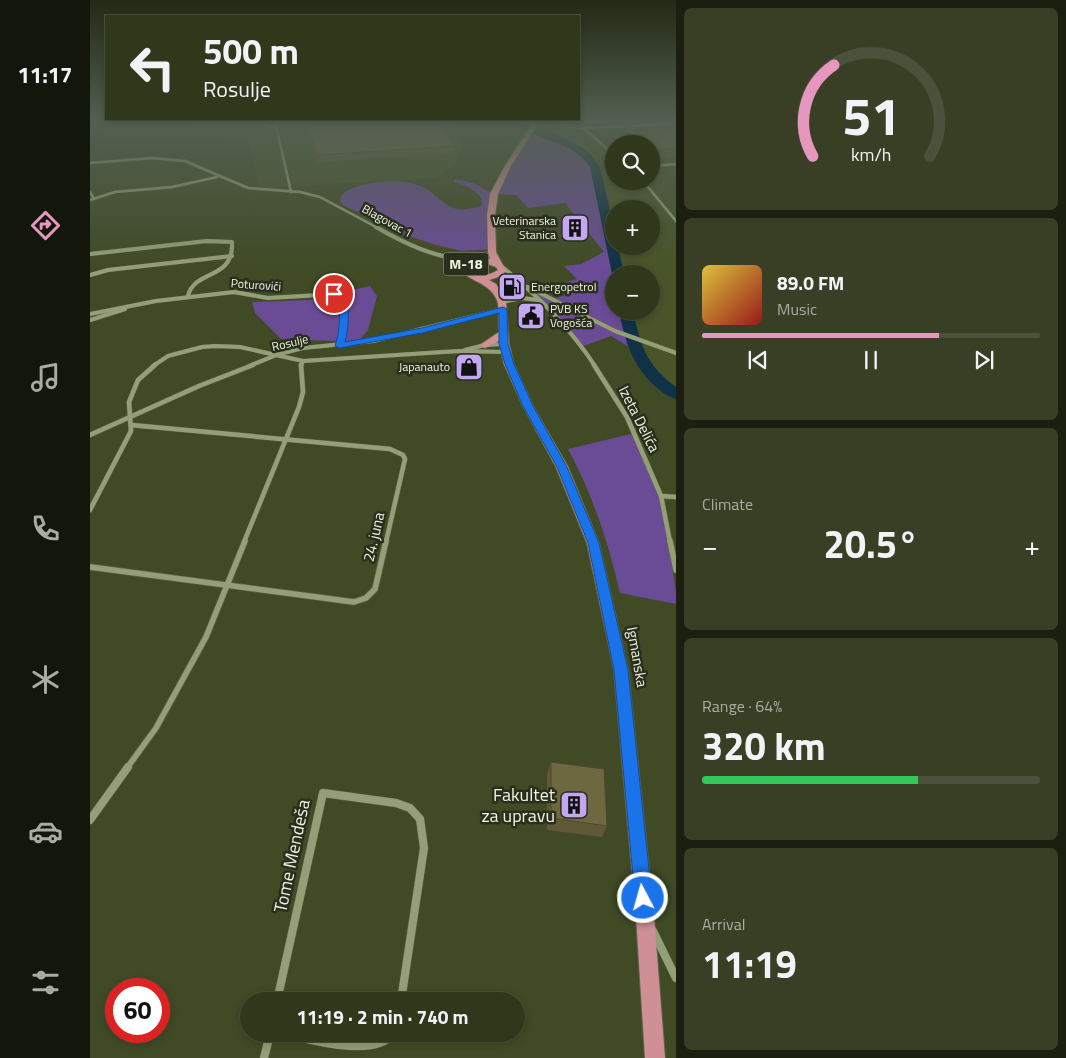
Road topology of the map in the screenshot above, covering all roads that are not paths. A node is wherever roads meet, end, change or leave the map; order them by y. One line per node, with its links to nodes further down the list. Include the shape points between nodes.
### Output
1 (207, 170): 4 (street, Blagovac 1)
2 (286, 170): 7 (street)
3 (506, 170): 11 (main road, M-18, via 494,194)
4 (218, 176): 7 (street, Blagovac 1, via 249,188); 8 (street, via 172,187 115,192)
5 (650, 190): 10 (street)
6 (90, 192): 8 (street)
7 (291, 192): 14 (street, Blagovac 1, via 329,200 397,240)
8 (94, 198): 9 (street)
9 (90, 200)
10 (676, 221)
11 (492, 252): 15 (main road, M-18); 17 (main road, M-18)
12 (90, 254): 13 (street, via 217,240 232,242)
13 (232, 256): 18 (street, via 108,270); 23 (street, via 228,265 190,287)
14 (451, 260): 15 (street, Blagovac 1); 16 (street)
15 (476, 260): 17 (main road, M-18); 20 (main road, M-18, via 463,268)
16 (456, 263)
17 (499, 269): 19 (street); 19 (street, Izeta Delića); 20 (main road, M-18, via 488,277); 22 (main road, M-18)
18 (90, 275)
19 (513, 275): 21 (street, Izeta Delića)
20 (475, 276): 22 (main road, M-18)
21 (524, 285): 24 (street, Izeta Delića); 34 (street, via 615,331)
22 (493, 286): 26 (main road, M-18)
23 (188, 296): 25 (street, Poturovići); 31 (street, Poturovići, via 234,292 261,298 337,294 342,298 344,314)
24 (538, 300): 26 (street, Rosulje, via 516,299); 41 (street, Izeta Delića, via 587,354 633,428)
25 (135, 304): 27 (street, Poturovići); 28 (street)
26 (502, 306): 29 (main road, Igmanska); 31 (street, Rosulje, via 422,330)
27 (90, 314)
28 (90, 320)
29 (502, 333): 30 (main road); 32 (main road, Igmanska)
30 (485, 345): 32 (street); 33 (street)
31 (340, 346): 35 (street, Rosulje, via 303,348)
32 (504, 348): 33 (street); 49 (main road, Igmanska, via 528,406 562,467 594,543 621,670)
33 (459, 351): 36 (street)
34 (676, 353)
35 (279, 354): 36 (street); 37 (street, Rosulje); 37 (street, via 215,346 168,356 138,380 129,402)
36 (303, 361): 40 (street, via 302,392)
37 (130, 417): 38 (street); 39 (street, Rosulje)
38 (131, 424): 40 (street); 43 (street, via 131,431)
39 (91, 432)
40 (287, 439): 47 (street); 47 (street, 24. juna, via 390,449 403,455 405,460 376,589 364,600 354,602)
41 (661, 496): 42 (street); 46 (street, Izeta Delića)
42 (676, 497)
43 (92, 502): 44 (street)
44 (90, 510)
45 (90, 567): 47 (street, 24. juna)
46 (676, 570)
47 (227, 584): 48 (street, via 206,637 156,728)
48 (90, 820)
49 (645, 916): 50 (street); 57 (main road, Igmanska)
50 (676, 978)
51 (279, 992): 52 (street, Tome Mendeša, via 323,793 396,803 410,808 420,819 424,848)
52 (402, 992)
53 (268, 1042): 56 (street)
54 (335, 1042): 55 (street, via 360,1046 380,1046)
55 (386, 1042)
56 (264, 1058)
57 (655, 1058)

